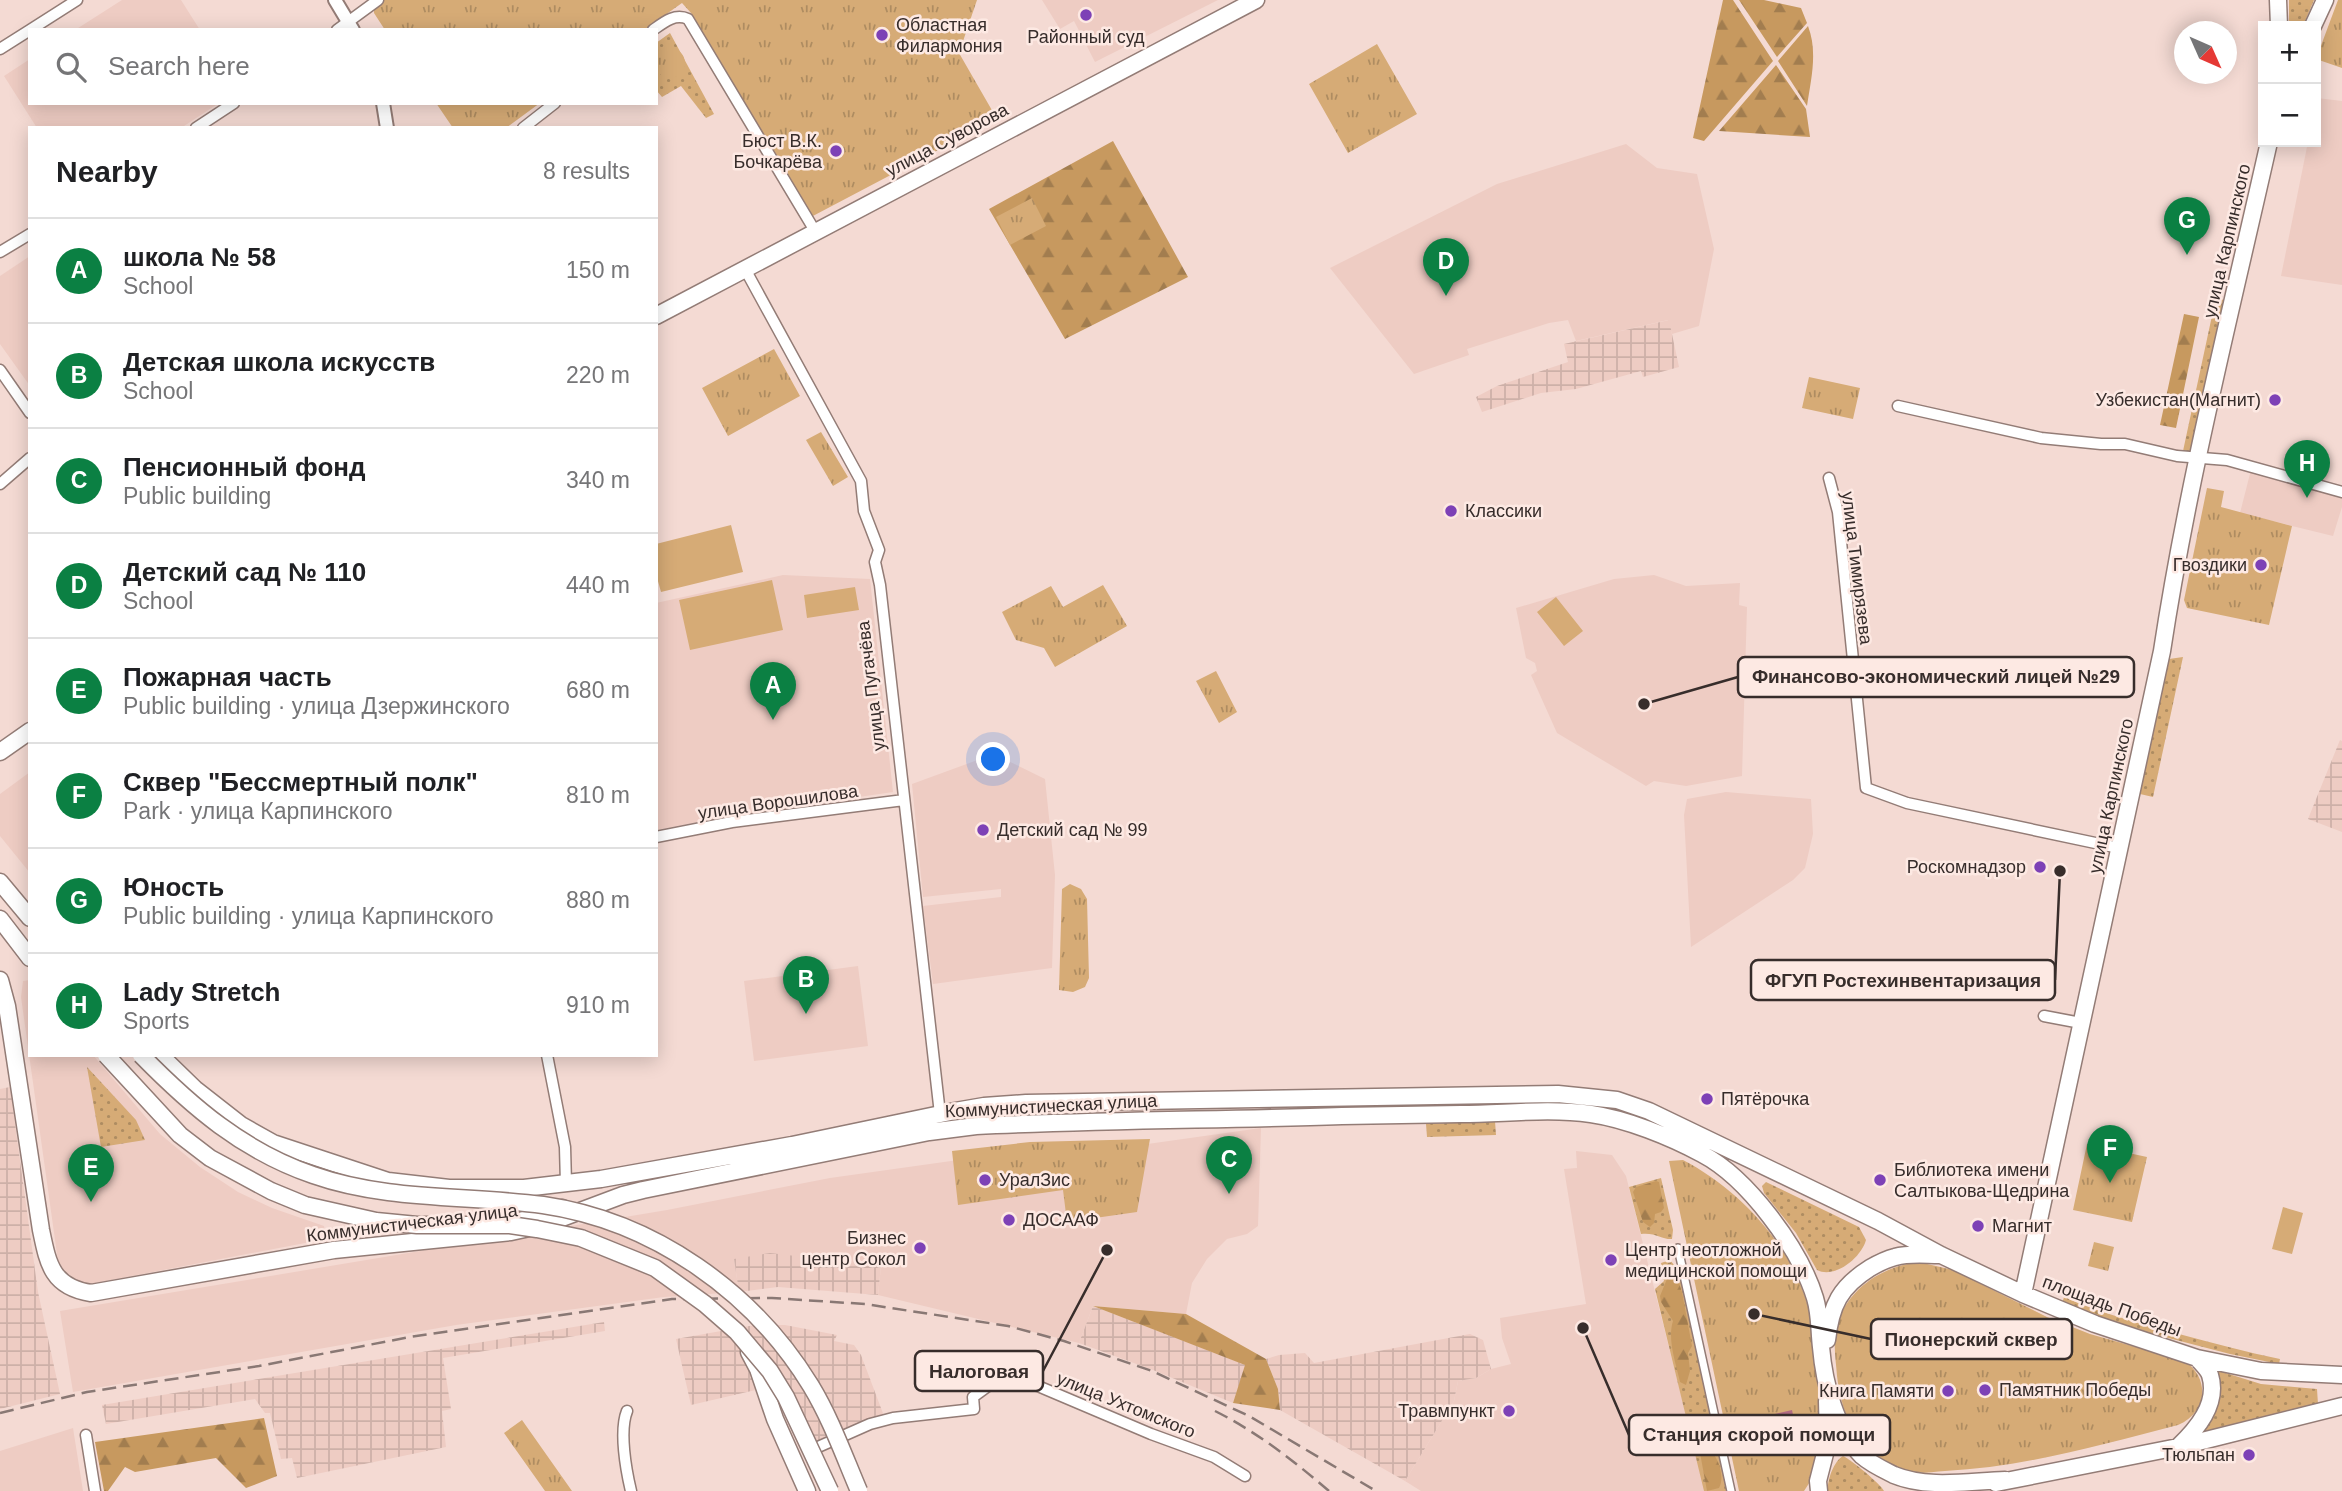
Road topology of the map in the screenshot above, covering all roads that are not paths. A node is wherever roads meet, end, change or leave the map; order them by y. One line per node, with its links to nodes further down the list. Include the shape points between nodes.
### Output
1 (77, 0): 10 (street)
2 (335, 0): 9 (street)
3 (378, 0): 9 (street)
4 (1256, 0): 21 (main road, улица Суворова)
5 (2278, 0): 7 (main road)
6 (2325, 0): 8 (main road)
7 (2279, 21)
8 (2315, 21)
9 (351, 25)
10 (33, 28)
11 (656, 28): 21 (street, via 668,19 688,19)
12 (28, 31): 13 (street)
13 (0, 49)
14 (231, 105): 17 (street)
15 (383, 105): 18 (street)
16 (552, 105): 19 (street)
17 (199, 126)
18 (387, 126)
19 (526, 126)
20 (2268, 147): 29 (main road, улица Карпинского)
21 (815, 231): 24 (main road, улица Суворова)
22 (28, 235): 23 (street)
23 (0, 252)
24 (745, 269): 25 (main road, улица Суворова); 36 (street, улица Пугачёва, via 861,481 864,511 879,550 876,569)
25 (658, 315)
26 (0, 370): 28 (street)
27 (1898, 406): 29 (street, via 2041,438 2125,444)
28 (28, 410)
29 (2199, 458): 33 (street, via 2227,460); 38 (main road, улица Карпинского)
30 (28, 460): 32 (street)
31 (1829, 478): 38 (street, улица Тимирязева, via 1838,512 1866,788 1907,803)
32 (0, 484)
33 (2342, 492)
34 (28, 732): 35 (main road)
35 (0, 752)
36 (904, 800): 37 (street, улица Ворошилова, via 732,822); 50 (street, улица Пугачёва)
37 (658, 837)
38 (2119, 848): 45 (main road, улица Карпинского)
39 (0, 882): 40 (main road)
40 (28, 916)
41 (0, 919): 42 (main road)
42 (28, 955)
43 (0, 980): 55 (main road, Коммунистическая улица, via 8,1006 49,1267 75,1291 91,1293 334,1250)
44 (2044, 1016): 45 (street)
45 (2081, 1023): 58 (main road, улица Карпинского)
46 (108, 1057): 59 (main road, bridge, via 180,1135 210,1158 271,1191 305,1205 376,1221 417,1226 510,1225 581,1238 655,1268)
47 (143, 1057): 76 (main road, bridge, via 225,1132 314,1175 394,1193 544,1205 600,1219 665,1245 711,1276 769,1328 825,1410)
48 (162, 1057): 52 (main road, Коммунистическая улица, via 241,1125 273,1143 388,1181 449,1188)
49 (547, 1057): 51 (street, via 565,1147)
50 (941, 1122): 51 (main road, Коммунистическая улица); 53 (main road, Коммунистическая улица); 57 (main road, Коммунистическая улица, via 984,1106 1026,1103 1558,1094 1617,1100 1664,1118); 62 (main road, Коммунистическая улица, via 976,1126 1525,1112 1592,1114 1624,1122 1701,1153 1762,1208 1794,1253 1814,1295)
51 (566, 1184): 52 (main road, Коммунистическая улица)
52 (547, 1186): 54 (main road, via 554,1200)
53 (623, 1195): 54 (main road); 55 (main road, Коммунистическая улица, via 543,1225)
54 (544, 1212): 55 (main road)
55 (469, 1237)
56 (1678, 1248): 77 (street)
57 (1941, 1255): 58 (main road, площадь Победы); 62 (main road, площадь Победы, via 1894,1257 1861,1274 1841,1292 1830,1321)
58 (2023, 1294): 60 (main road, площадь Победы)
59 (737, 1332): 73 (main road, bridge, via 758,1369); 75 (main road, bridge, via 786,1397)
60 (2197, 1358): 61 (main road, via 2261,1371); 66 (main road, площадь Победы, via 2210,1374 2211,1396 2200,1425)
61 (2342, 1375)
62 (1826, 1378): 69 (main road, площадь Победы, via 1850,1439 1863,1457 1877,1466 1920,1482); 70 (main road, площадь Победы, via 1828,1441)
63 (2342, 1406): 66 (main road)
64 (627, 1411): 72 (street, via 623,1438)
65 (86, 1435): 71 (street)
66 (2178, 1447): 67 (main road, площадь Победы)
67 (2047, 1472): 69 (main road, площадь Победы); 79 (main road)
68 (1245, 1476): 74 (street, улица Ухтомского, via 1214,1457 1019,1378 995,1381 973,1397 974,1409 893,1418 807,1452)
69 (2005, 1480): 78 (main road, площадь Победы)
70 (1816, 1488)
71 (95, 1491)
72 (631, 1491)
73 (807, 1491)
74 (824, 1491)
75 (830, 1491)
76 (859, 1491)
77 (1731, 1491)
78 (1961, 1491)
79 (2027, 1491)

